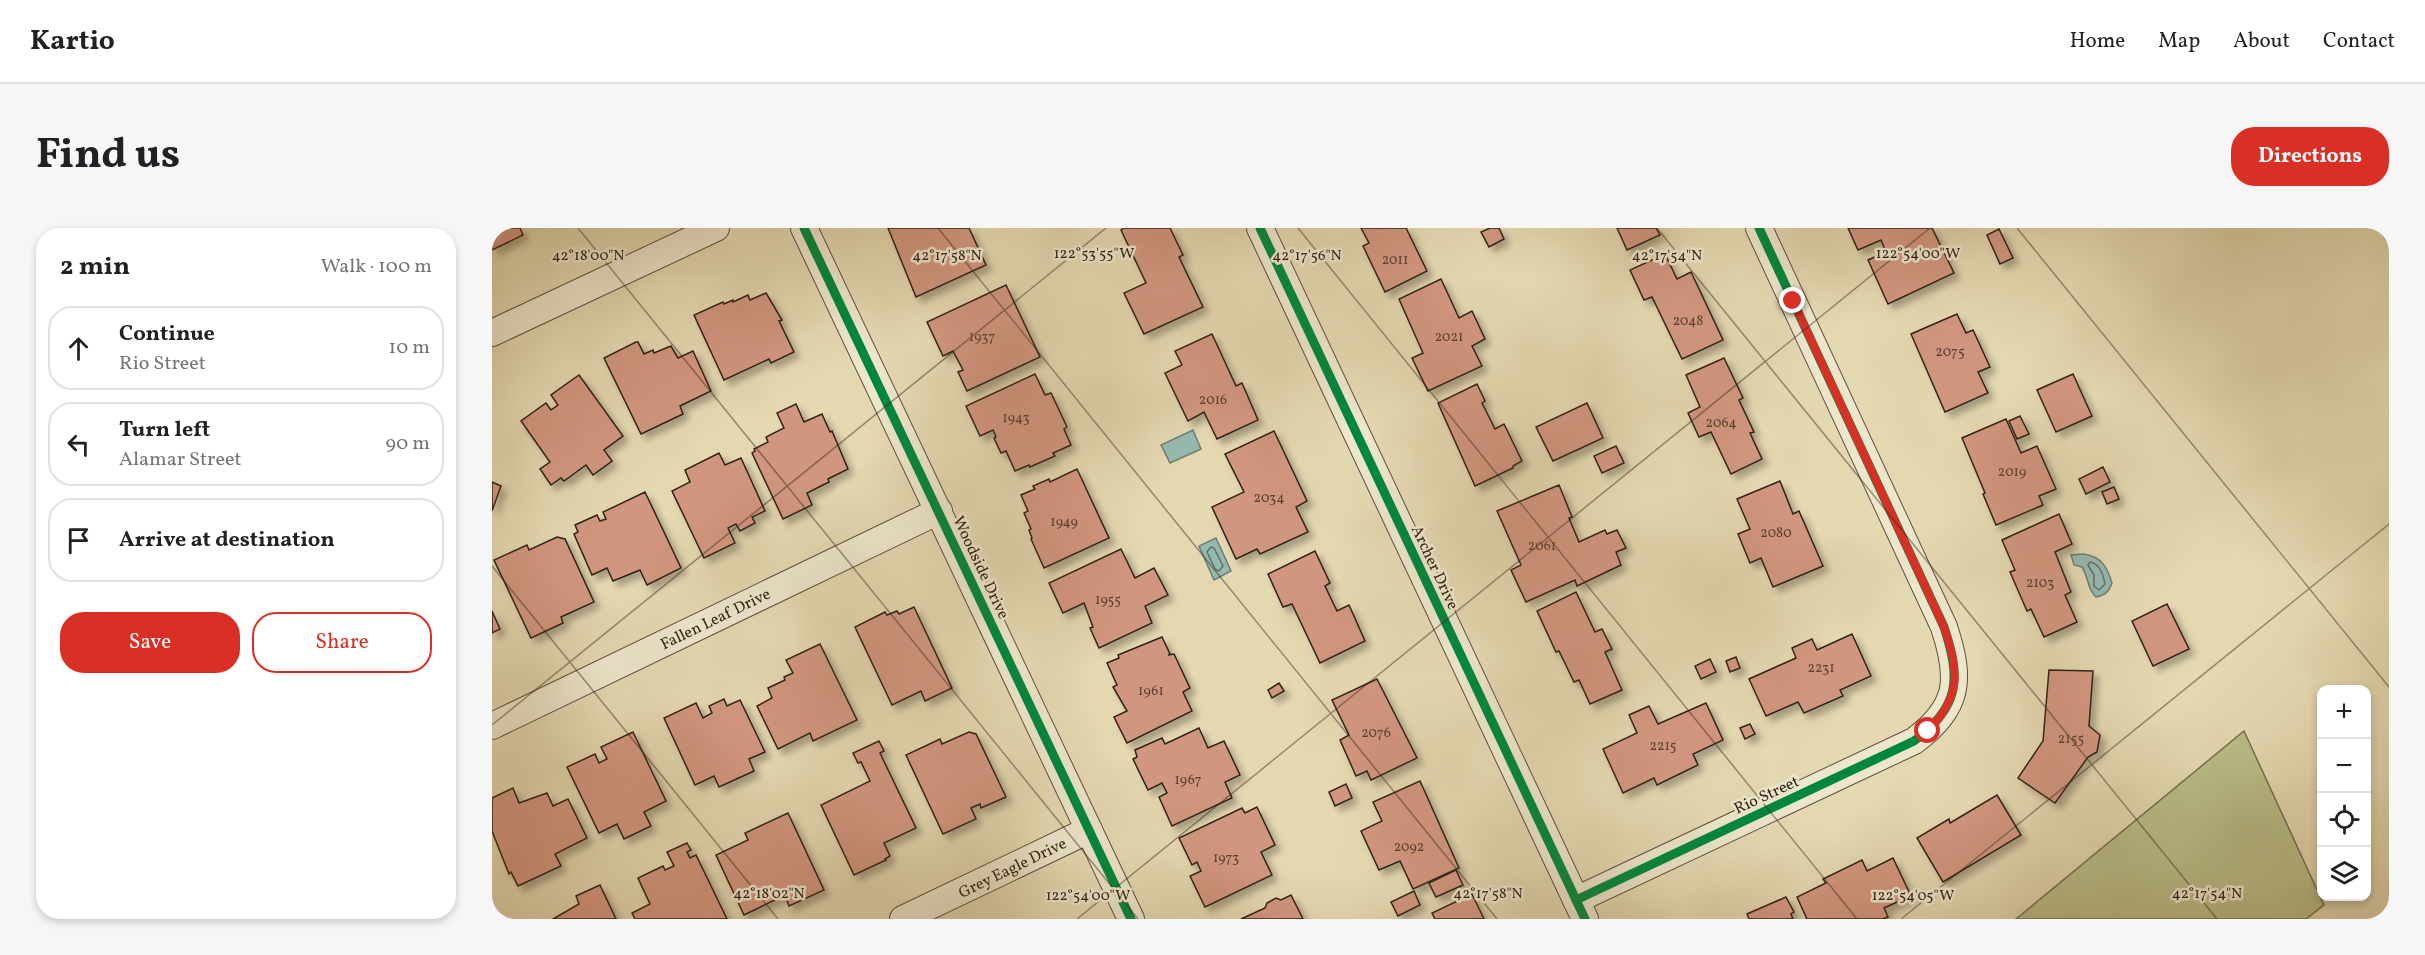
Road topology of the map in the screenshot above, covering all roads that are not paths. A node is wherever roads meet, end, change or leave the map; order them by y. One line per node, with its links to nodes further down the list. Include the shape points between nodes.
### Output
1 (716, 228): 5 (street)
2 (804, 228): 6 (street, Woodside Drive)
3 (1260, 228): 9 (street, Archer Drive)
4 (1759, 228): 9 (street, Rio Street, via 1944,627 1951,648 1953,696 1942,716 1914,741)
5 (492, 333)
6 (939, 511): 7 (street, Fallen Leaf Drive); 8 (street, Woodside Drive)
7 (492, 726)
8 (1089, 830): 10 (street, Grey Eagle Drive); 11 (street, Woodside Drive)
9 (1581, 909)
10 (903, 919)
11 (1131, 919)

